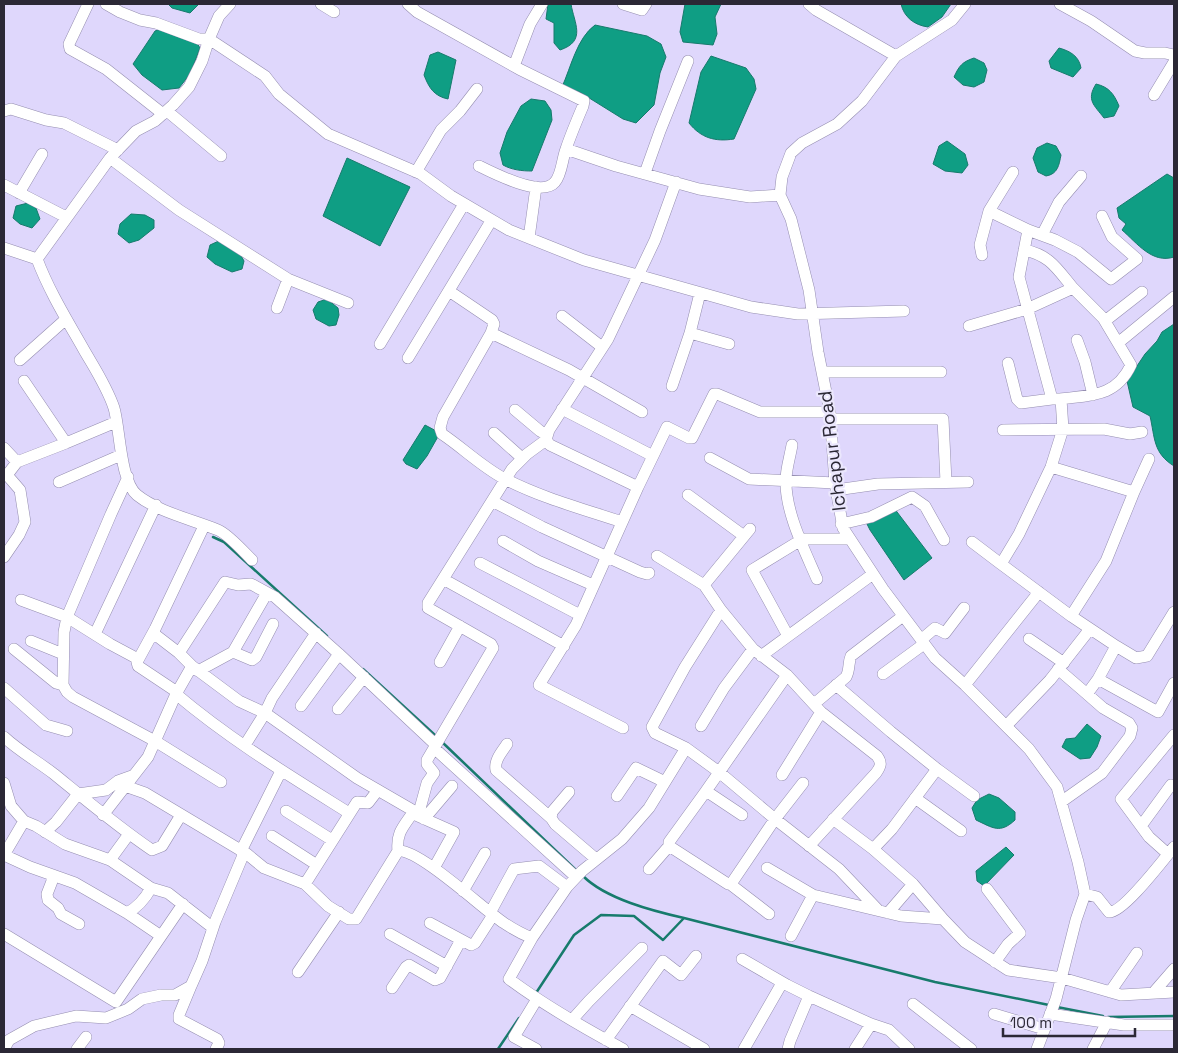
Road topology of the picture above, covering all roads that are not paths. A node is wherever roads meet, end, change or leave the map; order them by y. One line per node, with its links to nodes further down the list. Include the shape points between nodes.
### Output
1 (88, 4): 22 (street, via 69,44 70,49 106,69)
2 (106, 4): 13 (street, via 140,20 199,39)
3 (230, 4): 13 (street)
4 (321, 4): 12 (street)
5 (408, 4): 18 (street)
6 (542, 4): 18 (street, via 530,24)
7 (623, 4): 8 (street, via 642,10)
8 (646, 4)
9 (809, 4): 15 (street)
10 (965, 4): 15 (street, via 952,20)
11 (1060, 4): 14 (street, via 1135,50)
12 (334, 12)
13 (209, 39): 22 (street, via 189,87); 28 (street, via 265,76 279,94 328,134)
14 (1174, 55)
15 (896, 56): 36 (street, via 862,101 836,124 791,153 782,177)
16 (688, 60): 30 (street)
17 (1174, 62): 20 (street)
18 (514, 66): 23 (street, via 584,101)
19 (477, 89): 28 (street, via 441,130)
20 (1154, 95)
21 (4, 111): 25 (street, via 11,109 64,123)
22 (165, 112): 25 (street, via 136,131); 26 (street)
23 (566, 149): 30 (street); 34 (street, via 556,182)
24 (42, 154): 35 (street)
25 (114, 154): 40 (street); 50 (street, via 179,210)
26 (221, 156)
27 (479, 166): 34 (street, via 507,180)
28 (416, 172): 37 (street)
29 (1013, 172): 38 (street)
30 (645, 173): 32 (street)
31 (1081, 176): 43 (street, via 1059,202)
32 (676, 182): 36 (street, via 699,189 750,196); 49 (street)
33 (5, 187): 35 (street)
34 (536, 187): 44 (street)
35 (19, 193): 40 (street)
36 (780, 195): 60 (street, Ichapur Road, via 791,219)
37 (464, 204): 41 (street); 69 (street)
38 (989, 211): 42 (street); 47 (street, via 980,245)
39 (1102, 216): 43 (street, via 1112,237 1137,259 1111,280 1078,252)
40 (66, 217): 48 (street)
41 (491, 221): 44 (street); 52 (street)
42 (1028, 230): 43 (street); 46 (street)
43 (1042, 235)
44 (529, 238): 49 (street, via 584,260)
45 (4, 248): 48 (street)
46 (1024, 250): 51 (street, via 1044,256); 58 (street, via 1019,277)
47 (982, 255)
48 (37, 259): 62 (street)
49 (639, 275): 54 (street); 71 (street)
50 (288, 279): 56 (street); 57 (street)
51 (1073, 288): 58 (street); 63 (street)
52 (449, 291): 65 (street, via 492,320); 72 (street)
53 (1142, 292): 63 (street)
54 (700, 293): 60 (street, via 751,307); 66 (street)
55 (1174, 298): 68 (street)
56 (348, 303)
57 (277, 308)
58 (1027, 309): 64 (street); 81 (street)
59 (904, 311): 60 (street)
60 (812, 313): 75 (street, Ichapur Road)
61 (562, 316): 71 (street)
62 (66, 319): 73 (street); 86 (street, via 107,388)
63 (1105, 321): 68 (street)
64 (969, 326)
65 (491, 333): 77 (street); 103 (street, via 443,417 440,428 442,434)
66 (690, 334): 70 (street); 79 (street)
67 (1077, 340): 80 (street)
68 (1118, 343): 80 (street, via 1131,365 1125,378 1109,390)
69 (380, 344)
70 (729, 344)
71 (602, 347): 77 (street)
72 (408, 358)
73 (20, 360)
74 (1008, 363): 81 (street, via 1018,401)
75 (822, 372): 76 (street); 85 (street, Ichapur Road)
76 (941, 372)
77 (582, 378): 82 (street); 84 (street)
78 (24, 381): 92 (street)
79 (672, 386)
80 (1093, 395): 81 (street)
81 (1056, 399): 87 (street)
82 (562, 409): 91 (street); 96 (street)
83 (515, 410): 91 (street)
84 (642, 412)
85 (830, 416): 96 (street, via 760,412 714,394 692,438 667,427); 106 (street, via 943,420); 109 (street, Ichapur Road)
86 (116, 422): 92 (street); 95 (street)
87 (1063, 429): 88 (street); 89 (street); 101 (street)
88 (1003, 430)
89 (1142, 432)
90 (494, 433): 97 (street)
91 (547, 437): 97 (street); 108 (street, via 550,445)
92 (66, 443): 100 (street)
93 (792, 446): 104 (street)
94 (4, 448): 100 (street)
95 (121, 455): 102 (street); 105 (street)
96 (653, 456): 108 (street)
97 (522, 458): 103 (street)
98 (710, 458): 104 (street, via 749,478)
99 (1149, 459): 110 (street)
100 (17, 462): 122 (street, via 7,475 20,490 25,522)
101 (1051, 467): 110 (street); 127 (street)
102 (128, 477): 113 (street, via 136,494); 143 (street)
103 (505, 479): 112 (street); 114 (street, via 533,492)
104 (786, 480): 109 (street); 118 (street, via 789,504)
105 (59, 482)
106 (946, 482): 107 (street); 109 (street)
107 (968, 482)
108 (638, 487): 114 (street)
109 (836, 487): 115 (street, Ichapur Road)
110 (1134, 492): 142 (street, via 1106,561)
111 (688, 495): 133 (street, via 747,533)
112 (492, 501): 123 (street); 130 (street)
113 (156, 505): 116 (street); 149 (street)
114 (622, 522): 123 (street)
115 (841, 524): 117 (street, Ichapur Road); 119 (street, via 870,517 912,497 925,506)
116 (204, 526): 125 (street, via 219,530); 147 (street)
117 (849, 539): 118 (street); 129 (street, Ichapur Road)
118 (801, 540): 131 (street); 150 (street, via 752,570)
119 (944, 540)
120 (503, 541): 132 (street, via 538,561)
121 (972, 542): 127 (street)
122 (4, 554)
123 (607, 556): 128 (street); 132 (street)
124 (657, 556): 133 (street)
125 (252, 560)
126 (480, 563): 140 (street)
127 (1001, 564): 134 (street)
128 (648, 573)
129 (873, 574): 141 (street, Ichapur Road); 150 (street)
130 (443, 579): 145 (street, via 427,606); 154 (street)
131 (817, 580)
132 (594, 585): 140 (street)
133 (704, 585): 138 (street)
134 (1039, 592): 142 (street); 173 (street)
135 (267, 593): 148 (street); 157 (street); 159 (street, via 251,584 225,582)
136 (21, 600): 143 (street)
137 (964, 608): 153 (street, via 945,633 935,628)
138 (721, 610): 158 (street); 191 (street, via 684,667 652,727 655,733)
139 (1174, 612): 155 (street, via 1147,656 1136,658)
140 (580, 615): 154 (street)
141 (903, 616): 153 (street, Ichapur Road); 172 (street, via 851,656 848,662 850,671)
142 (1071, 616): 146 (street)
143 (67, 617): 149 (street); 160 (street)
144 (273, 624): 157 (street, via 256,658 247,659)
145 (460, 626): 163 (street); 188 (street, via 491,644 492,648)
146 (1090, 628): 155 (street); 164 (street)
147 (153, 633): 159 (street); 162 (street)
148 (316, 633): 161 (street); 180 (street)
149 (95, 634): 162 (street)
150 (788, 636): 158 (street)
151 (1029, 639): 164 (street)
152 (31, 641): 160 (street)
153 (923, 642): 166 (street); 173 (street, Ichapur Road, via 935,658)
154 (564, 646): 183 (street, via 539,684)
155 (1116, 646): 169 (street)
156 (14, 649): 171 (street, via 56,683)
157 (234, 652): 165 (street)
158 (757, 652): 167 (street); 181 (street, via 724,688)
159 (179, 653): 165 (street)
160 (63, 654): 171 (street)
161 (339, 654): 168 (street); 177 (street)
162 (138, 659): 175 (street, via 138,666)
163 (440, 662)
164 (1061, 666): 176 (street); 182 (street)
165 (195, 668): 175 (street); 180 (street, via 239,701)
166 (883, 674)
167 (787, 675): 178 (street); 194 (street)
168 (364, 677): 179 (street); 188 (street)
169 (1098, 679): 170 (street, via 1158,712); 176 (street)
170 (1174, 683)
171 (63, 685): 187 (street, via 74,697)
172 (836, 685): 178 (street); 192 (street)
173 (965, 685): 182 (street, Ichapur Road)
174 (4, 688): 184 (street, via 46,725)
175 (177, 693): 187 (street); 190 (street, via 199,713)
176 (1087, 694): 211 (street, via 1132,728 1130,736 1102,773)
177 (301, 706)
178 (818, 708): 195 (street); 220 (street, via 881,761 876,772)
179 (338, 709)
180 (264, 713): 190 (street); 204 (street)
181 (701, 726)
182 (1006, 726): 211 (street, Ichapur Road, via 1045,769)
183 (623, 728)
184 (67, 730)
185 (1174, 735): 223 (street, via 1120,799)
186 (4, 737): 207 (street)
187 (155, 741): 196 (street, via 148,757); 197 (street)
188 (437, 742): 217 (street, via 427,760 434,773 427,783); 243 (street)
189 (507, 744): 219 (street, via 495,765 496,770)
190 (245, 745): 193 (street)
191 (686, 748): 194 (street); 198 (street)
192 (936, 769): 209 (street); 210 (street)
193 (281, 771): 214 (street); 234 (street)
194 (719, 772): 205 (street); 221 (street)
195 (782, 774)
196 (132, 776): 202 (street); 207 (street, via 106,790)
197 (220, 782)
198 (666, 782): 208 (street, via 636,768); 237 (street, via 622,839)
199 (4, 783): 212 (street)
200 (804, 784): 221 (street)
201 (1171, 785): 223 (street)
202 (125, 786): 215 (street); 216 (street, via 145,793)
203 (452, 786): 217 (street)
204 (378, 790): 214 (street, via 370,802 357,802); 217 (street)
205 (706, 791): 218 (street); 229 (street)
206 (569, 792): 219 (street, via 552,812)
207 (78, 794): 215 (street); 225 (street)
208 (617, 796)
209 (974, 796)
210 (915, 798): 224 (street); 231 (street)
211 (1061, 802): 252 (street, Ichapur Road)
212 (8, 808): 222 (street)
213 (286, 811): 228 (street)
214 (349, 812): 228 (street)
215 (103, 815): 226 (street)
216 (181, 815): 226 (street, via 157,849 152,850); 234 (street)
217 (419, 815): 233 (street, via 397,837); 240 (street, via 454,832)
218 (742, 815)
219 (551, 818): 237 (street)
220 (833, 819): 230 (street); 231 (street)
221 (775, 820): 230 (street); 246 (street)
222 (24, 821): 225 (street); 236 (street)
223 (1140, 826): 232 (street, via 1149,837)
224 (961, 831)
225 (45, 832): 238 (street, via 65,844)
226 (129, 834): 238 (street)
227 (272, 836): 239 (street)
228 (332, 840): 239 (street)
229 (669, 846): 242 (street); 246 (street)
230 (809, 846): 256 (street, via 839,869)
231 (873, 849): 247 (street)
232 (1171, 850): 252 (street, via 1118,910 1109,912 1097,897)
233 (398, 851): 240 (street, via 407,852); 255 (street, via 356,919 349,919)
234 (242, 852): 245 (street, via 264,868); 263 (street)
235 (486, 853): 251 (street)
236 (4, 855): 244 (street)
237 (596, 859): 243 (street)
238 (110, 860): 249 (street)
239 (317, 865): 245 (street)
240 (434, 868): 251 (street)
241 (767, 868): 253 (street)
242 (650, 869)
243 (579, 874): 248 (street)
244 (54, 876): 257 (street, via 75,883); 262 (street, via 48,900)
245 (305, 884): 255 (street)
246 (730, 884): 259 (street)
247 (913, 884): 256 (street); 260 (street)
248 (567, 887): 258 (street, via 539,866 514,869); 268 (street)
249 (151, 888): 254 (street, via 168,893); 257 (street, via 136,908)
250 (987, 889): 275 (street, via 1020,933)
251 (463, 891): 258 (street)
252 (1085, 894): 280 (street)
253 (813, 895): 256 (street); 267 (street)
254 (183, 904): 263 (street); 266 (street)
255 (339, 912): 279 (street)
256 (883, 912): 260 (street)
257 (127, 913): 266 (street)
258 (492, 914): 268 (street); 269 (street, via 475,943 471,945)
259 (769, 914)
260 (943, 919): 275 (street, via 965,942)
261 (430, 923): 269 (street)
262 (79, 924)
263 (213, 928): 282 (street)
264 (4, 934): 266 (street, via 116,1002)
265 (390, 934): 271 (street)
266 (161, 936)
267 (791, 936)
268 (532, 938): 288 (street, via 509,979)
269 (461, 940): 277 (street)
270 (642, 948): 293 (street)
271 (419, 952): 276 (street); 277 (street)
272 (1137, 953): 284 (street)
273 (696, 956): 290 (street, via 681,975 663,961)
274 (742, 959): 281 (street)
275 (995, 962): 280 (street, via 1008,970)
276 (409, 965): 277 (street, via 435,980); 283 (street)
277 (447, 966)
278 (1174, 968): 285 (street)
279 (298, 972)
280 (1062, 978): 284 (street); 291 (street)
281 (782, 983): 287 (street); 306 (street)
282 (191, 986): 300 (street, via 175,995 161,994 142,999 106,1018 76,1016 34,1026 10,1040); 302 (street, via 179,1019 217,1040)
283 (392, 988)
284 (1110, 992): 285 (street, via 1121,995)
285 (1154, 992): 286 (street)
286 (1174, 992)
287 (809, 996): 295 (street); 307 (street)
288 (535, 997): 293 (street); 303 (street, via 514,1038)
289 (913, 1004): 310 (street)
290 (630, 1006): 299 (street); 305 (street)
291 (1053, 1007): 294 (street); 297 (street)
292 (994, 1014): 297 (street)
293 (572, 1020): 299 (street)
294 (1107, 1022): 296 (street); 312 (street)
295 (871, 1024): 308 (street); 309 (street, via 889,1030)
296 (1174, 1024)
297 (1044, 1029): 311 (street)
298 (86, 1037): 301 (street)
299 (606, 1040): 304 (street)
300 (4, 1049)
301 (77, 1049)
302 (216, 1049)
303 (536, 1049)
304 (623, 1049)
305 (704, 1049)
306 (744, 1049)
307 (788, 1049)
308 (856, 1049)
309 (909, 1049)
310 (971, 1049)
311 (1036, 1049)
312 (1093, 1049)

